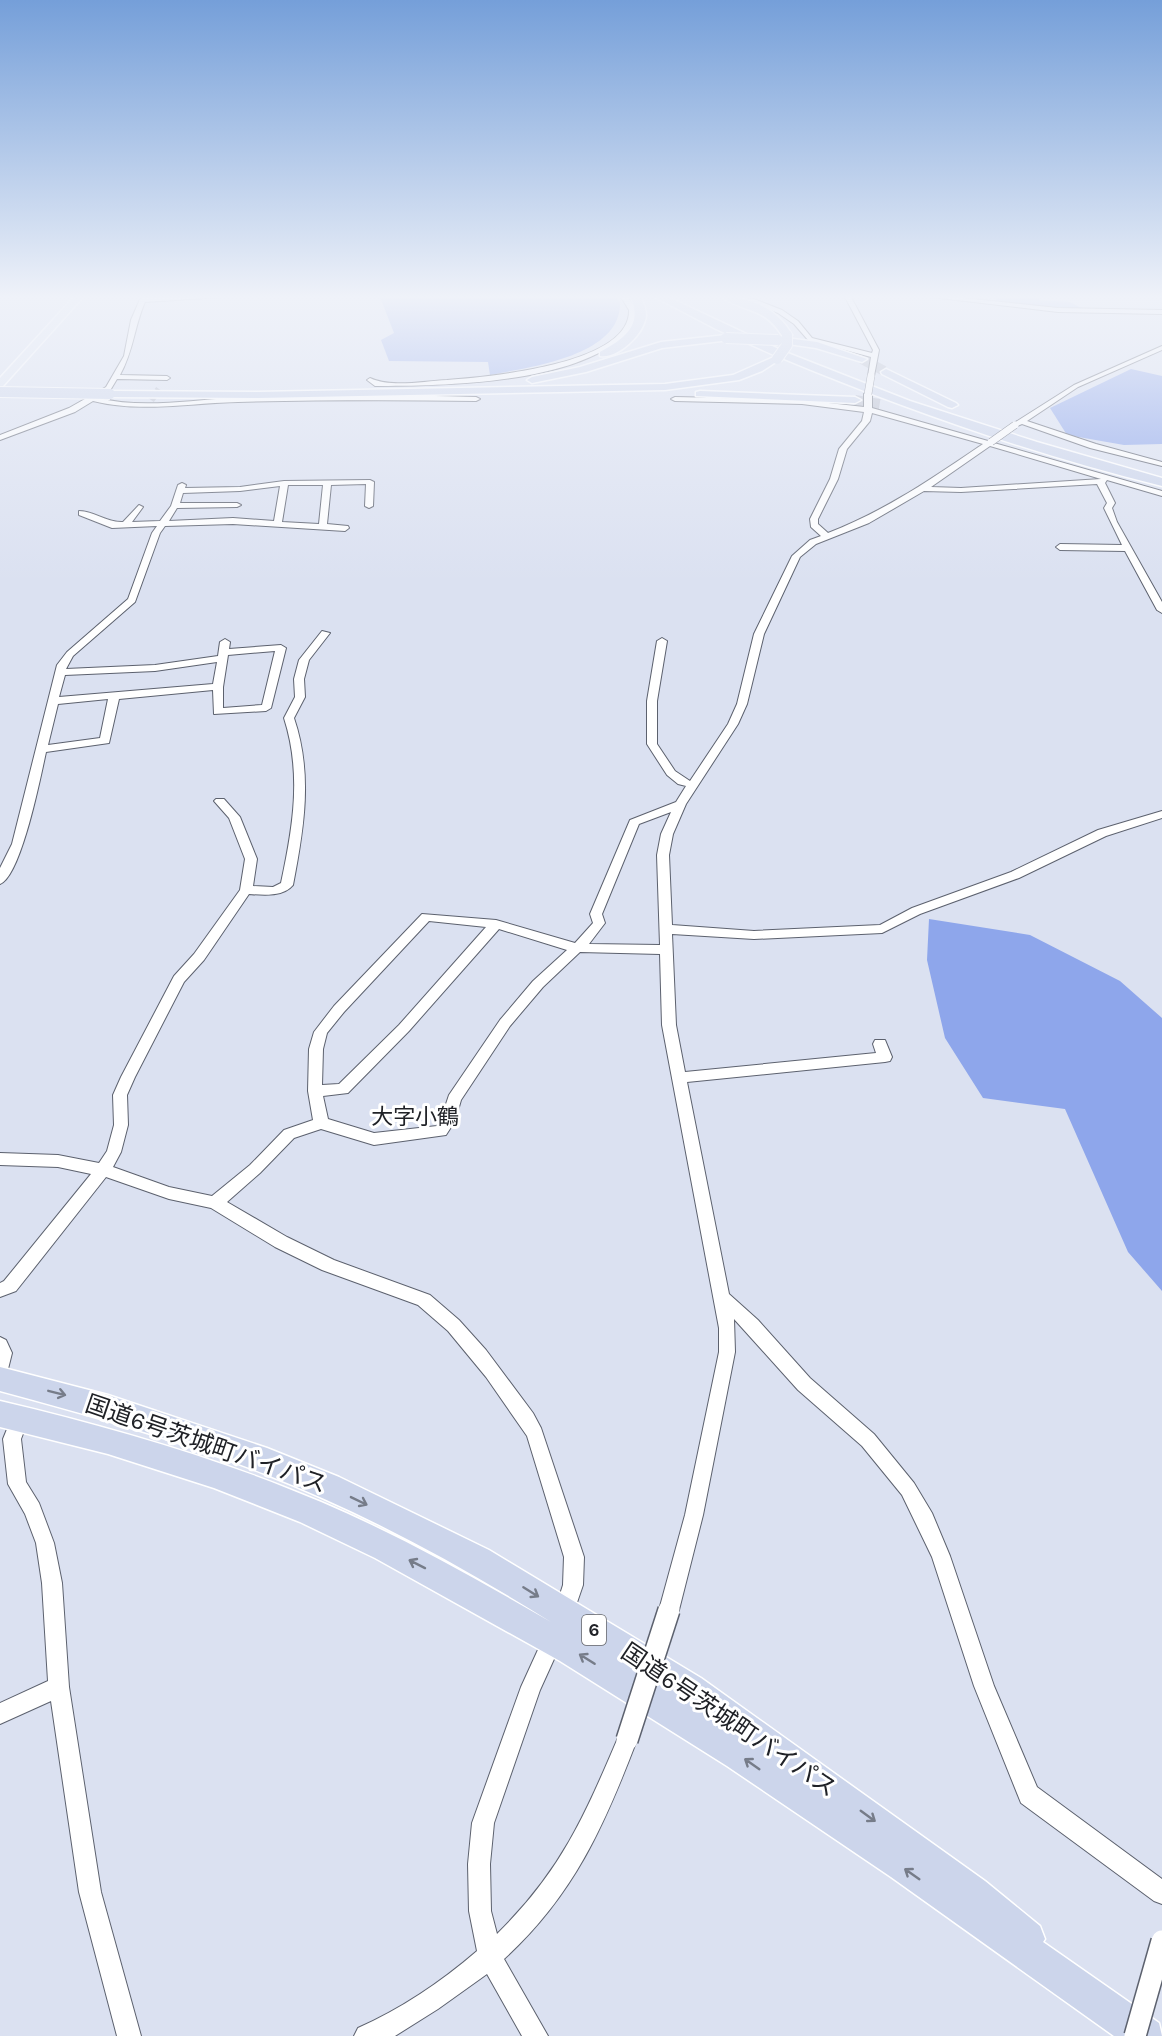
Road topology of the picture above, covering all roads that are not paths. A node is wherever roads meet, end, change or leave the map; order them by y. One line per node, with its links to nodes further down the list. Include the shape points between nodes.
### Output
1 (0, 392): 3 (highway, bridge)
2 (104, 392): 10 (street)
3 (332, 392)
4 (513, 392): 13 (highway)
5 (868, 392): 15 (street, bridge)
6 (878, 392): 19 (highway)
7 (894, 392): 23 (highway)
8 (922, 392): 23 (highway)
9 (1066, 392): 16 (street)
10 (94, 399): 11 (street, via 108,403); 17 (street)
11 (476, 399)
12 (675, 399): 15 (street, via 782,400)
13 (855, 400)
14 (880, 404): 19 (highway)
15 (867, 409): 18 (street); 37 (street, via 863,425 843,449 834,479 814,519 814,525)
16 (1017, 423): 18 (street, bridge); 23 (street, via 1093,446)
17 (0, 438)
18 (990, 443): 19 (street); 25 (street)
19 (1115, 475): 21 (street); 23 (highway)
20 (327, 482): 22 (street); 28 (street, via 370,482); 35 (street)
21 (1100, 482): 25 (street); 39 (street, via 1111,503 1108,508 1113,522)
22 (284, 483): 24 (street); 33 (street)
23 (1162, 483)
24 (240, 489): 26 (street); 27 (street, via 181,488)
25 (924, 489): 37 (street, via 866,521)
26 (237, 505): 27 (street); 31 (street)
27 (175, 506): 32 (street)
28 (369, 506)
29 (139, 507): 34 (street)
30 (82, 513): 34 (street, via 96,515 112,525)
31 (233, 521): 32 (street); 33 (street)
32 (164, 522): 34 (street); 44 (street, via 156,532 132,600 70,654)
33 (278, 523): 35 (street)
34 (126, 524)
35 (323, 527): 36 (street)
36 (345, 528)
37 (827, 536): 49 (street, via 807,546 792,561 759,634 742,704)
38 (1060, 547): 39 (street)
39 (1128, 548): 40 (street)
40 (1162, 610)
41 (325, 633): 54 (street, via 304,660 300,696 289,718 297,746 301,794 287,885 277,890)
42 (662, 641): 49 (street, via 652,701 652,744 671,773)
43 (224, 650): 44 (street, via 155,668); 45 (street); 45 (street, via 281,648 266,708 218,712)
44 (59, 672): 47 (street)
45 (218, 687): 46 (street)
46 (114, 696): 47 (street); 48 (street, via 105,741)
47 (54, 700): 48 (street)
48 (42, 749): 53 (street, via 18,844)
49 (694, 785): 51 (street)
50 (220, 801): 54 (street, via 234,817 250,859)
51 (680, 804): 56 (street, via 663,855); 57 (street, via 634,822 596,914 599,923)
52 (1162, 814): 56 (street, via 1102,833 1015,875 916,911 882,929 754,935)
53 (0, 879)
54 (246, 890): 64 (street, via 179,979 128,1077 120,1095 118,1141)
55 (496, 924): 57 (street); 61 (street, via 404,1028 343,1089); 61 (street, via 426,917 321,1032 316,1049)
56 (664, 929): 58 (street)
57 (577, 948): 58 (street); 62 (street, via 538,984 505,1023 454,1099 441,1131 374,1139)
58 (666, 950): 60 (street, via 669,1025)
59 (880, 1044): 60 (street, via 885,1057)
60 (678, 1078): 67 (street)
61 (315, 1091): 62 (street)
62 (321, 1123): 65 (street, via 289,1134)
63 (0, 1159): 64 (street, via 58,1161)
64 (103, 1170): 65 (street, via 169,1193); 66 (street)
65 (215, 1203): 73 (street, via 328,1265 424,1300 464,1338 535,1434 574,1557 573,1585)
66 (5, 1288): 68 (street)
67 (722, 1299): 76 (street, via 752,1325 804,1384 868,1440 908,1489 941,1556 984,1686 1029,1795); 78 (street, bridge, via 727,1352 694,1515 669,1610 627,1740 563,1875 534,1912)
68 (0, 1303)
69 (0, 1345): 70 (street, via 4,1353)
70 (0, 1371)
71 (0, 1379): 73 (highway, 国道6号茨城町バイパス / 6, one-way to 73, via 108,1408 329,1486 479,1560)
72 (10, 1416): 73 (highway, 国道6号茨城町バイパス, one-way to 72, via 285,1501 108,1439); 74 (street, via 17,1484 45,1542 52,1583)
73 (559, 1625): 78 (street, via 531,1687 483,1823 480,1911); 79 (highway, 国道6号茨城町バイパス)
74 (59, 1687): 75 (street); 80 (street, via 90,1892)
75 (0, 1714)
76 (1162, 1893)
77 (1162, 1941): 79 (street, bridge)
78 (490, 1956): 81 (street, via 414,2011); 82 (street)
79 (1125, 2026): 83 (highway, 国道6号茨城町バイパス)
80 (129, 2036)
81 (366, 2036)
82 (536, 2036)
83 (1146, 2036)

